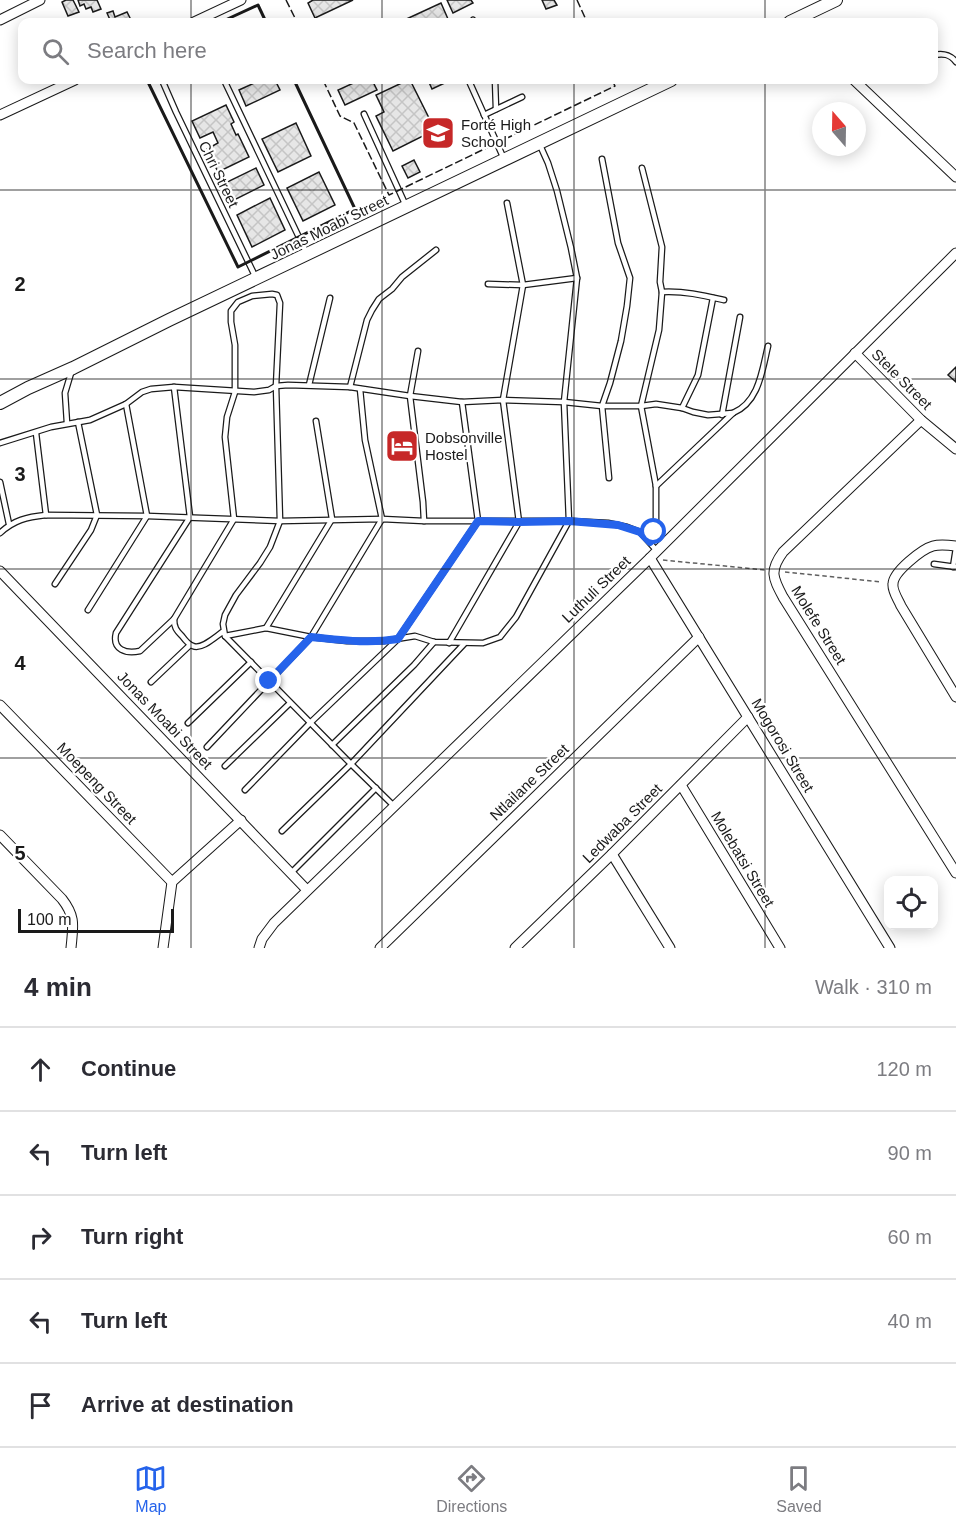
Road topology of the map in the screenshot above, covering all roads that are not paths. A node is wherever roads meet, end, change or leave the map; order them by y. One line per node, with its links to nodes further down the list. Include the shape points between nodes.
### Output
1 (39, 0): 6 (street)
2 (241, 0): 4 (street)
3 (836, 0): 5 (street)
4 (203, 18)
5 (801, 18)
6 (0, 20)
7 (938, 54): 8 (lane, via 943,53)
8 (956, 61)
9 (66, 84): 19 (street)
10 (164, 84): 32 (lane, Chri Street)
11 (226, 84): 30 (lane)
12 (470, 84): 20 (lane)
13 (495, 84): 17 (lane)
14 (663, 84): 21 (street, Jonas Moabi Street)
15 (858, 84): 25 (street)
16 (522, 97): 17 (lane)
17 (496, 109): 20 (lane)
18 (364, 114): 27 (lane)
19 (0, 115)
20 (484, 115): 22 (lane)
21 (539, 143): 22 (street, Jonas Moabi Street); 31 (lane, via 556,191)
22 (504, 159): 27 (street, Jonas Moabi Street)
23 (602, 159): 56 (lane, via 618,243 630,278 621,341)
24 (642, 168): 35 (lane, via 663,247)
25 (956, 177)
26 (507, 203): 34 (lane)
27 (406, 206): 30 (street, Jonas Moabi Street)
28 (435, 250): 47 (lane, via 372,309)
29 (956, 253): 42 (street, Luthuli Street)
30 (307, 255): 32 (street, Jonas Moabi Street)
31 (577, 278): 34 (lane); 53 (lane)
32 (256, 279): 43 (street, Jonas Moabi Street)
33 (488, 284): 34 (lane)
34 (523, 285): 51 (lane)
35 (663, 292): 36 (lane); 57 (lane, via 659,330)
36 (713, 297): 38 (lane); 58 (lane, via 698,375)
37 (330, 298): 44 (lane)
38 (724, 300)
39 (740, 317): 60 (lane)
40 (768, 346): 59 (lane, via 753,396)
41 (418, 351): 50 (lane)
42 (855, 353): 61 (street, Stele Street); 87 (street, Luthuli Street)
43 (73, 368): 54 (street, Jonas Moabi Street); 63 (lane, via 65,393)
44 (309, 385): 45 (lane); 47 (lane)
45 (276, 386): 49 (lane, via 263,391); 49 (lane, via 279,299 272,294 252,296 238,302 231,311); 78 (lane)
46 (174, 387): 49 (lane); 55 (lane, via 142,392); 74 (lane)
47 (351, 387): 48 (lane)
48 (360, 389): 50 (lane); 77 (lane, via 365,440)
49 (235, 392): 75 (lane, via 225,436)
50 (410, 396): 52 (lane); 79 (lane)
51 (503, 400): 52 (lane); 53 (lane); 82 (lane)
52 (462, 402): 80 (lane)
53 (564, 402): 56 (lane); 81 (lane)
54 (0, 404)
55 (126, 404): 64 (lane); 73 (lane)
56 (602, 406): 57 (lane); 68 (lane)
57 (641, 406): 58 (lane); 70 (lane)
58 (682, 408): 60 (lane, via 708,415)
59 (733, 412): 60 (lane); 70 (lane)
60 (722, 414)
61 (921, 420): 67 (street, Stele Street); 126 (street, Molefe Street, via 783,552 774,575 783,597)
62 (316, 421): 76 (lane)
63 (67, 423): 64 (lane); 65 (lane)
64 (78, 423): 72 (lane)
65 (36, 433): 66 (lane); 71 (lane)
66 (0, 443)
67 (956, 449)
68 (609, 478)
69 (0, 482): 83 (lane)
70 (656, 486): 85 (lane, via 656,523)
71 (46, 515): 72 (lane); 83 (lane)
72 (97, 515): 73 (lane); 92 (lane)
73 (147, 516): 74 (lane); 93 (lane)
74 (190, 518): 75 (lane); 94 (lane, via 116,633 116,645 127,652 140,651)
75 (234, 519): 78 (lane); 94 (lane)
76 (332, 519): 77 (lane); 78 (lane); 95 (lane)
77 (382, 519): 79 (lane); 97 (lane)
78 (280, 521): 96 (lane, via 270,547 225,615)
79 (424, 521): 80 (lane)
80 (478, 521): 82 (lane); 99 (lane)
81 (569, 521): 82 (lane); 85 (lane, via 627,527); 102 (lane, via 506,630 493,641)
82 (519, 522): 101 (lane)
83 (9, 524): 84 (lane)
84 (0, 532)
85 (650, 542): 87 (lane)
86 (956, 547): 90 (lane); 107 (street, via 929,547 900,569 893,584 901,606)
87 (657, 551): 88 (street, Luthuli Street)
88 (650, 558): 98 (street, Mogorosi Street); 120 (street, Luthuli Street)
89 (934, 564): 90 (lane)
90 (955, 567)
91 (0, 571): 121 (street, Jonas Moabi Street)
92 (55, 584)
93 (88, 610)
94 (174, 619): 103 (lane, via 174,627)
95 (266, 628): 96 (lane); 97 (lane)
96 (224, 633): 103 (lane, via 199,647); 104 (lane)
97 (311, 637): 99 (lane, via 372,642); 105 (lane)
98 (699, 637): 110 (street, Mogorosi Street); 132 (street, Ntlailane Street)
99 (398, 639): 100 (lane, via 415,636); 112 (lane)
100 (434, 642): 101 (lane); 113 (lane)
101 (449, 643): 102 (lane)
102 (464, 644): 115 (lane)
103 (190, 645): 106 (lane)
104 (251, 662): 105 (lane); 111 (lane)
105 (269, 681): 108 (lane); 114 (lane)
106 (151, 682)
107 (956, 697)
108 (290, 703): 112 (lane); 116 (lane)
109 (0, 705): 127 (street, Moepeng Street)
110 (748, 717): 117 (street, Ledwaba Street); 136 (street, Mogorosi Street)
111 (188, 723)
112 (310, 723): 113 (lane); 119 (lane)
113 (332, 745): 115 (lane)
114 (207, 747)
115 (351, 764): 118 (lane); 122 (lane)
116 (225, 766)
117 (681, 785): 124 (street, Ledwaba Street); 135 (street, Molebatsi Street)
118 (376, 788): 120 (lane); 125 (lane)
119 (244, 790)
120 (394, 806): 128 (street, Luthuli Street)
121 (241, 820): 125 (street, Jonas Moabi Street); 127 (street)
122 (282, 831)
123 (0, 835): 129 (street, via 69,908 74,924)
124 (612, 854): 133 (street, Ledwaba Street); 134 (street)
125 (291, 873): 128 (street, Jonas Moabi Street)
126 (956, 873)
127 (172, 882): 130 (street)
128 (307, 890): 131 (street, Luthuli Street, via 266,931)
129 (71, 948)
130 (163, 948)
131 (259, 948)
132 (380, 948)
133 (515, 948)
134 (670, 948)
135 (780, 948)
136 (890, 948)

